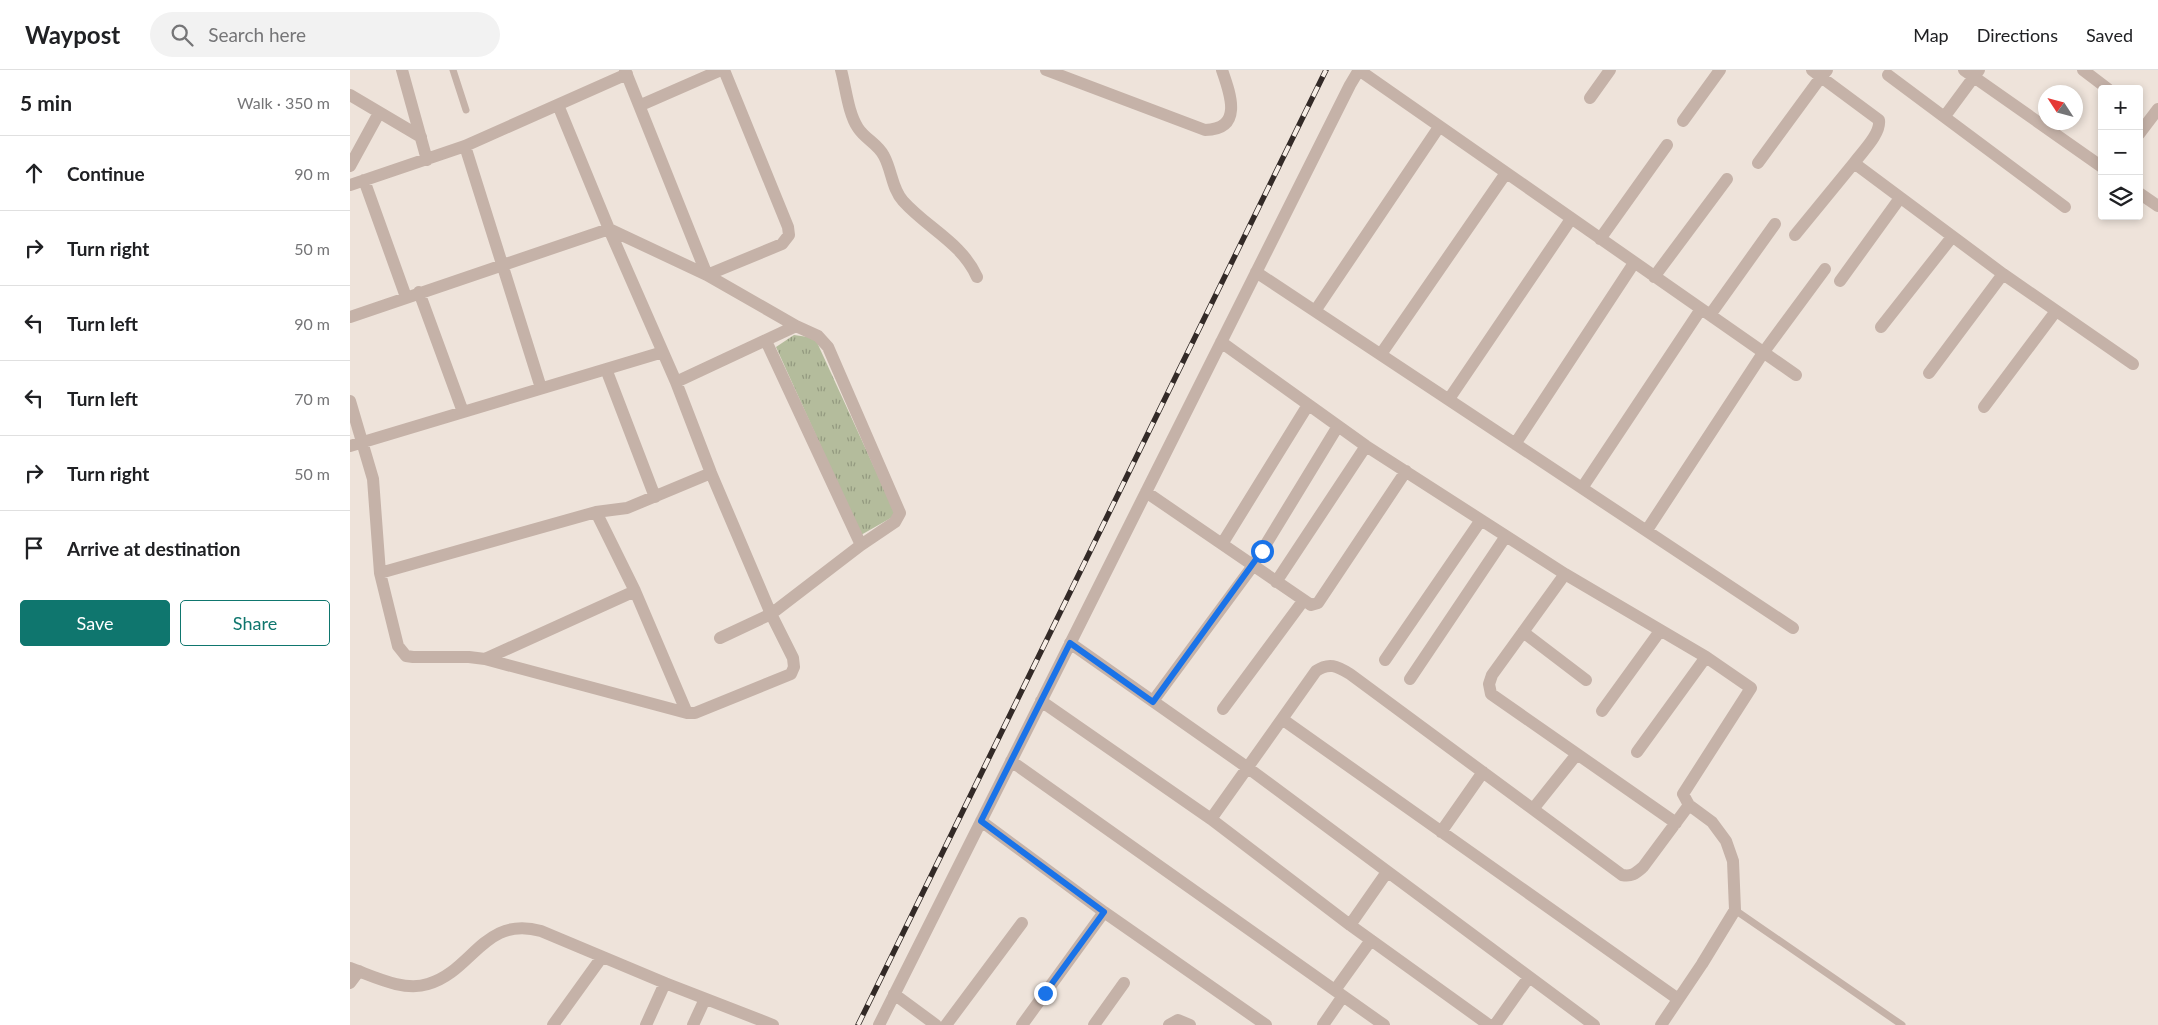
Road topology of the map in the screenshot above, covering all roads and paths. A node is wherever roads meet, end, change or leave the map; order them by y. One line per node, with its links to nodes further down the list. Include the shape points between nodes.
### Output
1 (402, 70): 28 (street)
2 (453, 70): 21 (lane)
3 (723, 70): 19 (street); 55 (street, via 788,227 788,235 782,244)
4 (841, 70): 56 (street, via 854,120 883,154 896,191 911,209 958,248 972,264)
5 (1046, 70): 6 (street, via 1205,130 1215,130 1231,114 1231,96)
6 (1222, 70)
7 (1359, 70): 26 (street); 53 (street)
8 (1610, 70): 17 (street)
9 (1720, 70): 25 (street)
10 (2086, 71): 15 (street)
11 (626, 72): 18 (street); 19 (street)
12 (1820, 72): 32 (street); 33 (street, via 1879,120 1880,126)
13 (1972, 72): 23 (street); 34 (street)
14 (1888, 76): 23 (street)
15 (2103, 85)
16 (350, 95): 22 (street)
17 (1590, 98)
18 (558, 105): 30 (street); 46 (street)
19 (641, 105): 55 (street)
20 (2158, 109): 24 (street)
21 (466, 110)
22 (379, 113): 28 (street); 35 (street)
23 (1945, 116): 43 (street)
24 (2144, 116): 27 (street)
25 (1683, 121)
26 (1439, 127): 36 (street); 61 (street)
27 (2140, 130)
28 (421, 137): 31 (street)
29 (1667, 145): 49 (street)
30 (465, 146): 31 (street); 50 (street)
31 (426, 160): 38 (street)
32 (1758, 163)
33 (1854, 163): 41 (street); 47 (street)
34 (2098, 164)
35 (350, 166)
36 (1506, 173): 44 (street); 71 (street)
37 (1727, 179): 57 (street)
38 (364, 180): 39 (street); 60 (street)
39 (350, 185)
40 (2143, 196): 42 (street)
41 (1900, 198): 48 (street); 58 (street)
42 (2158, 206)
43 (2065, 207)
44 (1571, 219): 49 (street); 78 (street)
45 (1775, 224): 63 (street)
46 (608, 228): 50 (street); 55 (street); 69 (street)
47 (1795, 235)
48 (1952, 237): 54 (street); 66 (street)
49 (1600, 239): 51 (street)
50 (503, 263): 59 (street); 77 (street)
51 (1634, 263): 57 (street); 85 (street)
52 (1825, 269): 70 (street)
53 (1256, 272): 61 (street); 68 (street)
54 (2003, 274): 62 (street); 74 (street)
55 (707, 275): 65 (street)
56 (977, 277)
57 (1654, 277): 63 (street)
58 (1840, 282)
59 (419, 292): 60 (street); 82 (street)
60 (406, 297): 64 (street)
61 (1315, 310): 71 (street)
62 (2056, 311): 72 (street); 81 (street)
63 (1705, 312): 70 (street); 90 (street)
64 (350, 317)
65 (796, 326): 67 (street); 98 (street, via 818,336 828,347 899,506 898,519)
66 (1881, 327)
67 (766, 341): 76 (street); 98 (street)
68 (1221, 342): 80 (street); 91 (street)
69 (663, 352): 73 (street); 76 (street)
70 (1763, 353): 75 (street); 95 (street)
71 (1381, 354): 78 (street)
72 (2133, 364)
73 (606, 369): 77 (street); 92 (street)
74 (1929, 373)
75 (1796, 376)
76 (676, 382): 89 (street)
77 (541, 388): 82 (street)
78 (1449, 400): 85 (street)
79 (350, 401): 84 (street)
80 (1308, 405): 83 (street); 97 (street)
81 (1984, 407)
82 (463, 412): 84 (street)
83 (1338, 426): 87 (street); 99 (street)
84 (364, 442): 86 (street); 100 (street, via 375,491)
85 (1516, 444): 90 (street)
86 (350, 446)
87 (1366, 446): 88 (street); 102 (street)
88 (1406, 471): 94 (street); 104 (street, via 1318,603 1311,605)
89 (711, 473): 92 (street); 105 (street)
90 (1582, 488): 95 (street)
91 (1146, 492): 97 (street); 110 (street)
92 (655, 496): 93 (street, via 627,508)
93 (596, 512): 100 (street); 103 (street)
94 (1481, 520): 96 (street); 113 (street)
95 (1647, 530): 106 (street)
96 (1506, 536): 101 (street); 114 (street)
97 (1222, 544): 99 (street)
98 (861, 545): 105 (street)
99 (1252, 567): 102 (street); 117 (street)
100 (380, 573): 112 (street, via 398,646 406,656)
101 (1566, 574): 107 (street); 108 (street)
102 (1276, 582): 104 (street)
103 (635, 591): 112 (street); 120 (street)
104 (1303, 601): 118 (street)
105 (771, 614): 109 (street); 120 (street, via 793,658 791,674 703,711)
106 (1793, 628)
107 (1660, 631): 111 (street); 119 (street)
108 (1523, 632): 115 (street); 123 (street, via 1492,675 1490,694)
109 (720, 638)
110 (1070, 643): 116 (street); 117 (street)
111 (1706, 657): 122 (street); 127 (street, via 1751,688 1684,790 1684,798)
112 (485, 659): 120 (street)
113 (1385, 660)
114 (1410, 679)
115 (1586, 680)
116 (1041, 701): 124 (street); 129 (street)
117 (1153, 702): 125 (street)
118 (1224, 709)
119 (1602, 711)
120 (686, 713)
121 (1282, 720): 125 (street); 126 (street, via 1316,671 1324,665 1335,665); 132 (street)
122 (1637, 752)
123 (1576, 754): 128 (street); 131 (street)
124 (1011, 761): 130 (street); 145 (street)
125 (1248, 768): 129 (street); 133 (street)
126 (1483, 772): 128 (street); 132 (street)
127 (1689, 804): 131 (street); 134 (street, via 1712,822 1726,841 1733,861)
128 (1533, 809): 131 (street, via 1622,876 1629,876 1643,867)
129 (1211, 819): 137 (street)
130 (981, 821): 135 (street); 146 (street)
131 (1676, 823)
132 (1441, 832): 148 (street)
133 (1387, 872): 137 (street); 141 (street)
134 (1734, 910): 148 (street); 167 (lane)
135 (1104, 912): 156 (street); 160 (street)
136 (1022, 923): 155 (street)
137 (1350, 925): 138 (street)
138 (1371, 940): 145 (street); 163 (street)
139 (602, 957): 140 (street, via 526,927 504,931 488,940 444,977 427,984 395,984); 143 (street); 149 (street)
140 (354, 969): 142 (street)
141 (1529, 977): 164 (street); 165 (street)
142 (350, 983)
143 (664, 983): 147 (street); 150 (street)
144 (1124, 983): 157 (street)
145 (1339, 993): 161 (street); 162 (street)
146 (894, 994): 153 (street); 154 (street)
147 (705, 999): 151 (street); 152 (street)
148 (1678, 999): 166 (street)
149 (553, 1025)
150 (646, 1025)
151 (693, 1025)
152 (773, 1025)
153 (879, 1025)
154 (936, 1025)
155 (946, 1025)
156 (1022, 1025)
157 (1094, 1025)
158 (1169, 1025): 159 (street, via 1178,1020)
159 (1190, 1025)
160 (1266, 1025)
161 (1323, 1025)
162 (1384, 1025)
163 (1489, 1025)
164 (1495, 1025)
165 (1594, 1025)
166 (1661, 1025)
167 (1902, 1025)

